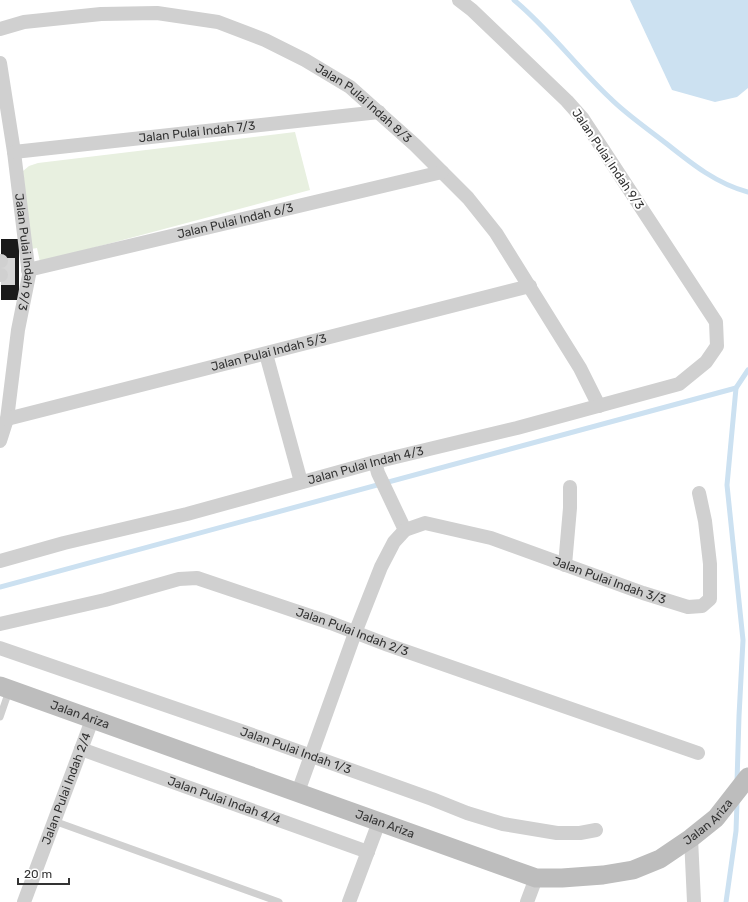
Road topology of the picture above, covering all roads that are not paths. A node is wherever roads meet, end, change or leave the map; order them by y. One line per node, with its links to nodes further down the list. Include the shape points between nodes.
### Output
1 (458, 0): 9 (street, Jalan Pulai Indah 9/3, via 478,15 583,119 716,322)
2 (0, 29): 4 (street, Jalan Pulai Indah 8/3, via 24,22 101,14 157,13 218,22 265,40 305,60 350,87)
3 (0, 62): 5 (street, Jalan Pulai Indah 9/3)
4 (379, 112): 5 (street, Jalan Pulai Indah 7/3); 6 (street, Jalan Pulai Indah 8/3)
5 (14, 152): 7 (street, Jalan Pulai Indah 9/3)
6 (442, 172): 7 (street, Jalan Pulai Indah 6/3); 8 (street, Jalan Pulai Indah 8/3, via 468,198 496,233)
7 (23, 270): 12 (street, Jalan Pulai Indah 9/3)
8 (530, 286): 10 (street, Jalan Pulai Indah 5/3); 11 (street, Jalan Pulai Indah 8/3, via 580,368)
9 (717, 346): 11 (street, Jalan Pulai Indah 4/3, via 706,362 679,384)
10 (266, 354): 12 (street, Jalan Pulai Indah 5/3); 15 (street)
11 (599, 406): 14 (street, Jalan Pulai Indah 4/3)
12 (7, 419): 13 (street, Jalan Pulai Indah 9/3)
13 (0, 441)
14 (376, 464): 15 (street, Jalan Pulai Indah 4/3); 18 (street)
15 (301, 482): 19 (street, Jalan Pulai Indah 4/3, via 188,514)
16 (570, 487): 20 (street)
17 (699, 493): 20 (street, Jalan Pulai Indah 3/3, via 710,564 710,599 702,606 688,607)
18 (405, 530): 20 (street, Jalan Pulai Indah 3/3, via 425,523 491,538); 22 (street, via 394,542 380,567)
19 (0, 561)
20 (565, 565)
21 (0, 624): 22 (street, Jalan Pulai Indah 2/3, via 105,600 179,579 197,578 331,623)
22 (355, 634): 28 (street, Jalan Pulai Indah 2/3); 29 (street)
23 (0, 648): 29 (street, Jalan Pulai Indah 1/3)
24 (5, 688): 25 (lane); 26 (street, Jalan Ariza)
25 (0, 717)
26 (92, 720): 27 (street, Jalan Pulai Indah 2/4); 31 (street, Jalan Ariza)
27 (81, 749): 32 (street, Jalan Pulai Indah 2/4); 36 (street, Jalan Pulai Indah 4/4)
28 (698, 753)
29 (311, 755): 31 (street); 34 (street, Jalan Pulai Indah 1/3, via 466,813 504,824 557,833)
30 (748, 777): 35 (street, Jalan Ariza, via 716,818)
31 (298, 792): 33 (street, Jalan Ariza)
32 (54, 821): 38 (street, Jalan Pulai Indah 2/4); 39 (lane)
33 (380, 822): 36 (street); 37 (street, Jalan Ariza)
34 (596, 830)
35 (691, 838): 37 (street, Jalan Ariza, via 660,859 633,870 603,875); 42 (street)
36 (368, 852): 40 (street)
37 (536, 878): 41 (street)
38 (24, 902)
39 (279, 902)
40 (349, 902)
41 (527, 902)
42 (694, 902)

